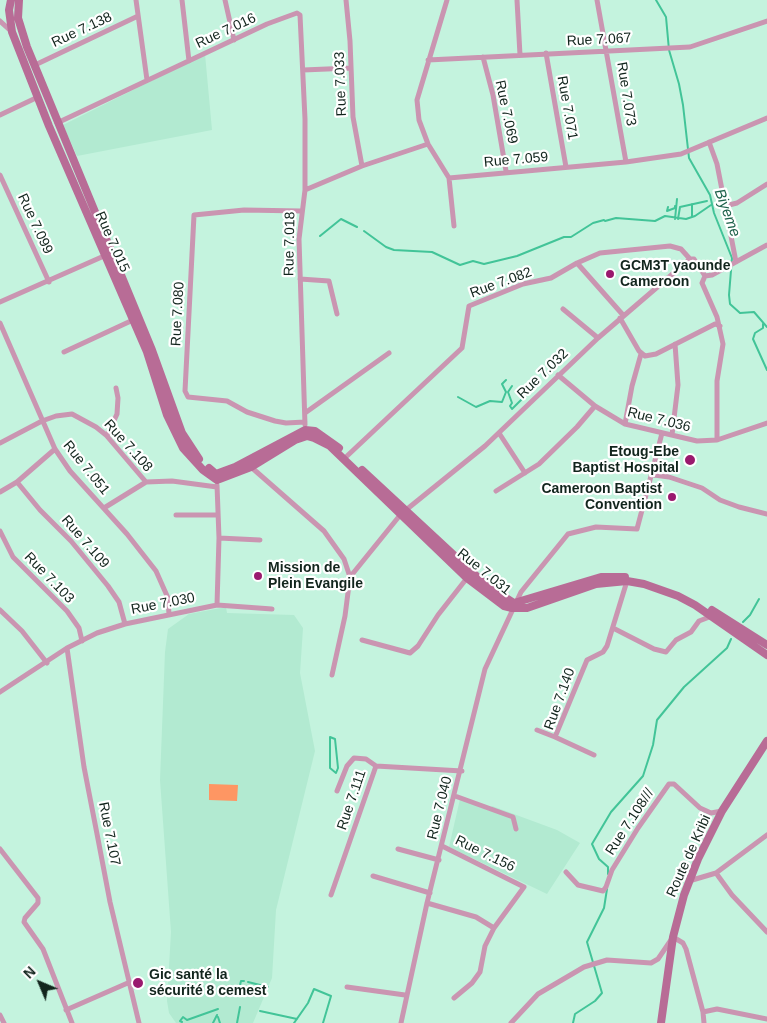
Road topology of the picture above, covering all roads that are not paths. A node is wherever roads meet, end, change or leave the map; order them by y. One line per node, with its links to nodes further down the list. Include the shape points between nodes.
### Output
1 (11, 0): 13 (main road, Rue 7.015)
2 (19, 0): 21 (main road, Rue 7.015, via 20,28)
3 (136, 0): 10 (street)
4 (182, 0): 20 (street)
5 (225, 0): 14 (street)
6 (346, 0): 22 (street, Rue 7.033)
7 (447, 0): 19 (street)
8 (517, 0): 17 (street)
9 (597, 0): 15 (street, Rue 7.073)
10 (138, 16): 21 (street, Rue 7.138); 24 (street)
11 (0, 21): 13 (street)
12 (767, 21): 15 (street, Rue 7.067, via 697,45)
13 (12, 32): 25 (main road, Rue 7.015)
14 (234, 40): 20 (street, Rue 7.016); 23 (street, Rue 7.016, via 298,13)
15 (607, 51): 16 (street, Rue 7.067); 31 (street, Rue 7.073)
16 (546, 53): 17 (street, Rue 7.067); 33 (street, Rue 7.071)
17 (520, 55): 18 (street, Rue 7.067)
18 (483, 57): 19 (street, Rue 7.067); 34 (street, Rue 7.069, via 494,95)
19 (428, 60): 30 (street, via 417,100 419,120)
20 (189, 61): 24 (street, Rue 7.016)
21 (34, 65): 28 (main road, Rue 7.015)
22 (351, 68): 23 (street); 32 (street, Rue 7.033, via 353,117)
23 (303, 70): 38 (street, Rue 7.016)
24 (147, 80): 28 (street, Rue 7.016)
25 (38, 97): 26 (street); 43 (main road, Rue 7.015)
26 (0, 115)
27 (767, 118): 29 (street, Rue 7.059)
28 (57, 123): 81 (main road, Rue 7.015, via 152,350 182,434)
29 (709, 142): 31 (street, Rue 7.059, via 681,154); 39 (street)
30 (428, 144): 32 (street); 36 (street)
31 (626, 162): 33 (street, Rue 7.059)
32 (362, 166): 38 (street)
33 (566, 167): 34 (street, Rue 7.059)
34 (506, 171): 36 (street, Rue 7.059)
35 (0, 175): 49 (street, Rue 7.099)
36 (449, 178): 41 (street)
37 (767, 184): 39 (street, via 737,203)
38 (305, 190): 40 (street, Rue 7.018)
39 (725, 206): 45 (street)
40 (301, 211): 48 (street, Rue 7.018); 69 (street, Rue 7.080, via 244,210 194,215 185,392 188,398 227,401 275,421)
41 (454, 226)
42 (767, 245): 45 (street)
43 (104, 256): 49 (street); 54 (main road, Rue 7.015)
44 (690, 259): 46 (street, via 681,249 670,246 600,253); 47 (street, via 694,259); 53 (street, Rue 7.032)
45 (736, 262): 47 (street, via 712,276)
46 (577, 263): 53 (street); 77 (street, Rue 7.082, via 551,278 523,284 469,306 462,348)
47 (705, 276): 56 (street, via 702,282)
48 (300, 279): 52 (street, via 329,281); 65 (street, Rue 7.018)
49 (49, 282): 50 (street)
50 (0, 302)
51 (563, 308): 57 (street)
52 (337, 314)
53 (622, 316): 57 (street, Rue 7.032); 61 (street)
54 (133, 320): 59 (street); 81 (main road, Rue 7.015, via 178,440 196,463)
55 (0, 323): 66 (street, Rue 7.051)
56 (720, 326): 58 (street, via 715,324); 74 (street, via 723,344 717,381)
57 (598, 338): 62 (street, Rue 7.032)
58 (675, 344): 61 (street, via 656,354); 72 (street, via 678,385)
59 (64, 352)
60 (389, 353): 65 (street)
61 (642, 354): 68 (street)
62 (558, 375): 64 (street, Rue 7.036); 70 (street, Rue 7.032)
63 (116, 388): 73 (street, via 117,414)
64 (596, 406): 68 (street, Rue 7.036); 79 (street)
65 (305, 413): 69 (street, Rue 7.018)
66 (42, 421): 73 (street, Rue 7.108, via 72,414); 75 (street, Rue 7.108); 76 (street, Rue 7.051)
67 (767, 423): 74 (street, Rue 7.036)
68 (625, 424): 71 (street, Rue 7.036)
69 (305, 426): 77 (main road, Rue 7.031, via 331,440); 81 (main road)
70 (499, 433): 79 (street); 87 (street, Rue 7.032)
71 (662, 433): 72 (street, Rue 7.036); 80 (street)
72 (672, 435): 74 (street, Rue 7.036, via 697,442)
73 (107, 436): 83 (street, Rue 7.108)
74 (717, 440)
75 (0, 442)
76 (55, 449): 82 (street); 86 (street, Rue 7.051, via 70,471)
77 (346, 456): 87 (main road, Rue 7.031)
78 (251, 467): 81 (main road, Rue 7.031); 87 (main road, Rue 7.031, via 295,440 307,436 314,438 330,446); 94 (street, via 324,531 344,559)
79 (525, 473): 84 (street)
80 (652, 476): 88 (street, via 669,477 702,488 720,500); 98 (street, Rue 7.040, via 637,529 596,527 568,534)
81 (217, 480): 83 (street, Rue 7.108); 90 (street)
82 (17, 482): 85 (street); 103 (street, Rue 7.109, via 108,586 119,602)
83 (146, 482): 86 (street)
84 (496, 491)
85 (0, 492)
86 (104, 508): 101 (street, Rue 7.051, via 156,571 168,598)
87 (404, 513): 94 (street, Rue 7.032); 95 (main road, Rue 7.031); 98 (main road, Rue 7.031)
88 (767, 514)
89 (176, 515): 90 (street)
90 (218, 515): 92 (street)
91 (0, 531): 107 (street, Rue 7.103, via 16,560 67,611 79,628)
92 (220, 538): 93 (street); 97 (street)
93 (260, 540)
94 (350, 577): 113 (street)
95 (467, 578): 98 (main road, Rue 7.031, via 494,600); 108 (street, via 410,653)
96 (627, 581): 98 (main road, Rue 7.031, via 596,584 527,608); 102 (main road, Rue 7.031, via 671,593); 105 (street, Rue 7.140)
97 (218, 605): 99 (street, Rue 7.030); 101 (street, Rue 7.030)
98 (513, 606): 104 (main road, Rue 7.031, via 601,577 633,578 681,592); 120 (street, Rue 7.040, via 485,669)
99 (272, 609)
100 (0, 610): 112 (street)
101 (169, 614): 103 (street, Rue 7.030)
102 (712, 616): 104 (main road, Rue 7.031); 105 (street, via 699,622 692,632 676,640 666,652)
103 (125, 624): 107 (street, Rue 7.030)
104 (734, 627): 106 (main road, Rue 7.031)
105 (613, 628): 116 (street, Rue 7.140, via 603,652 587,660)
106 (741, 632): 109 (main road, Rue 7.031); 111 (main road, Rue 7.031)
107 (82, 640): 110 (street, Rue 7.030)
108 (362, 640)
109 (767, 645)
110 (67, 648): 112 (street, Rue 7.030); 140 (street, Rue 7.107, via 84,767 110,902)
111 (767, 655)
112 (47, 662): 114 (street, Rue 7.030)
113 (332, 675)
114 (1, 688)
115 (537, 730): 116 (street)
116 (555, 737): 118 (street, Rue 7.140)
117 (767, 741): 123 (main road, Route de Kribi)
118 (594, 755)
119 (376, 766): 120 (street, Rue 7.111); 121 (street, via 366,759 354,758 347,766); 135 (street, Rue 7.111)
120 (462, 771): 122 (street, Rue 7.040)
121 (337, 791)
122 (455, 796): 124 (street, via 514,817); 126 (street, Rue 7.040)
123 (722, 811): 130 (street, Rue 7.108///, via 710,813 700,808 674,784 669,784 632,836 602,891 578,884); 133 (main road, Route de Kribi)
124 (516, 829)
125 (767, 835): 131 (street)
126 (442, 846): 129 (street, Rue 7.040); 137 (street, Rue 7.156, via 524,887)
127 (0, 849): 144 (street, via 38,898 38,903 24,922 43,949)
128 (398, 849): 129 (street)
129 (439, 860): 134 (street, Rue 7.040)
130 (566, 872)
131 (716, 873): 133 (street); 138 (street)
132 (372, 876): 134 (street)
133 (689, 881): 139 (main road, Route de Kribi)
134 (430, 893): 136 (street, Rue 7.040)
135 (331, 895)
136 (427, 903): 137 (street, via 476,917); 142 (street, Rue 7.040)
137 (494, 928): 143 (street, via 485,946 480,972)
138 (767, 932)
139 (673, 937): 145 (street, via 686,949); 152 (street, via 658,959 651,963 607,960 584,967 538,994); 153 (main road, Route de Kribi)
140 (130, 982): 144 (street); 150 (street, Rue 7.107)
141 (348, 987): 142 (street)
142 (406, 995): 151 (street, Rue 7.040)
143 (454, 998)
144 (66, 1010): 149 (street)
145 (703, 1012): 147 (street, via 717,1009); 154 (street)
146 (0, 1015): 148 (street)
147 (767, 1019)
148 (4, 1023)
149 (72, 1023)
150 (139, 1023)
151 (401, 1023)
152 (511, 1023)
153 (661, 1023)
154 (704, 1023)

